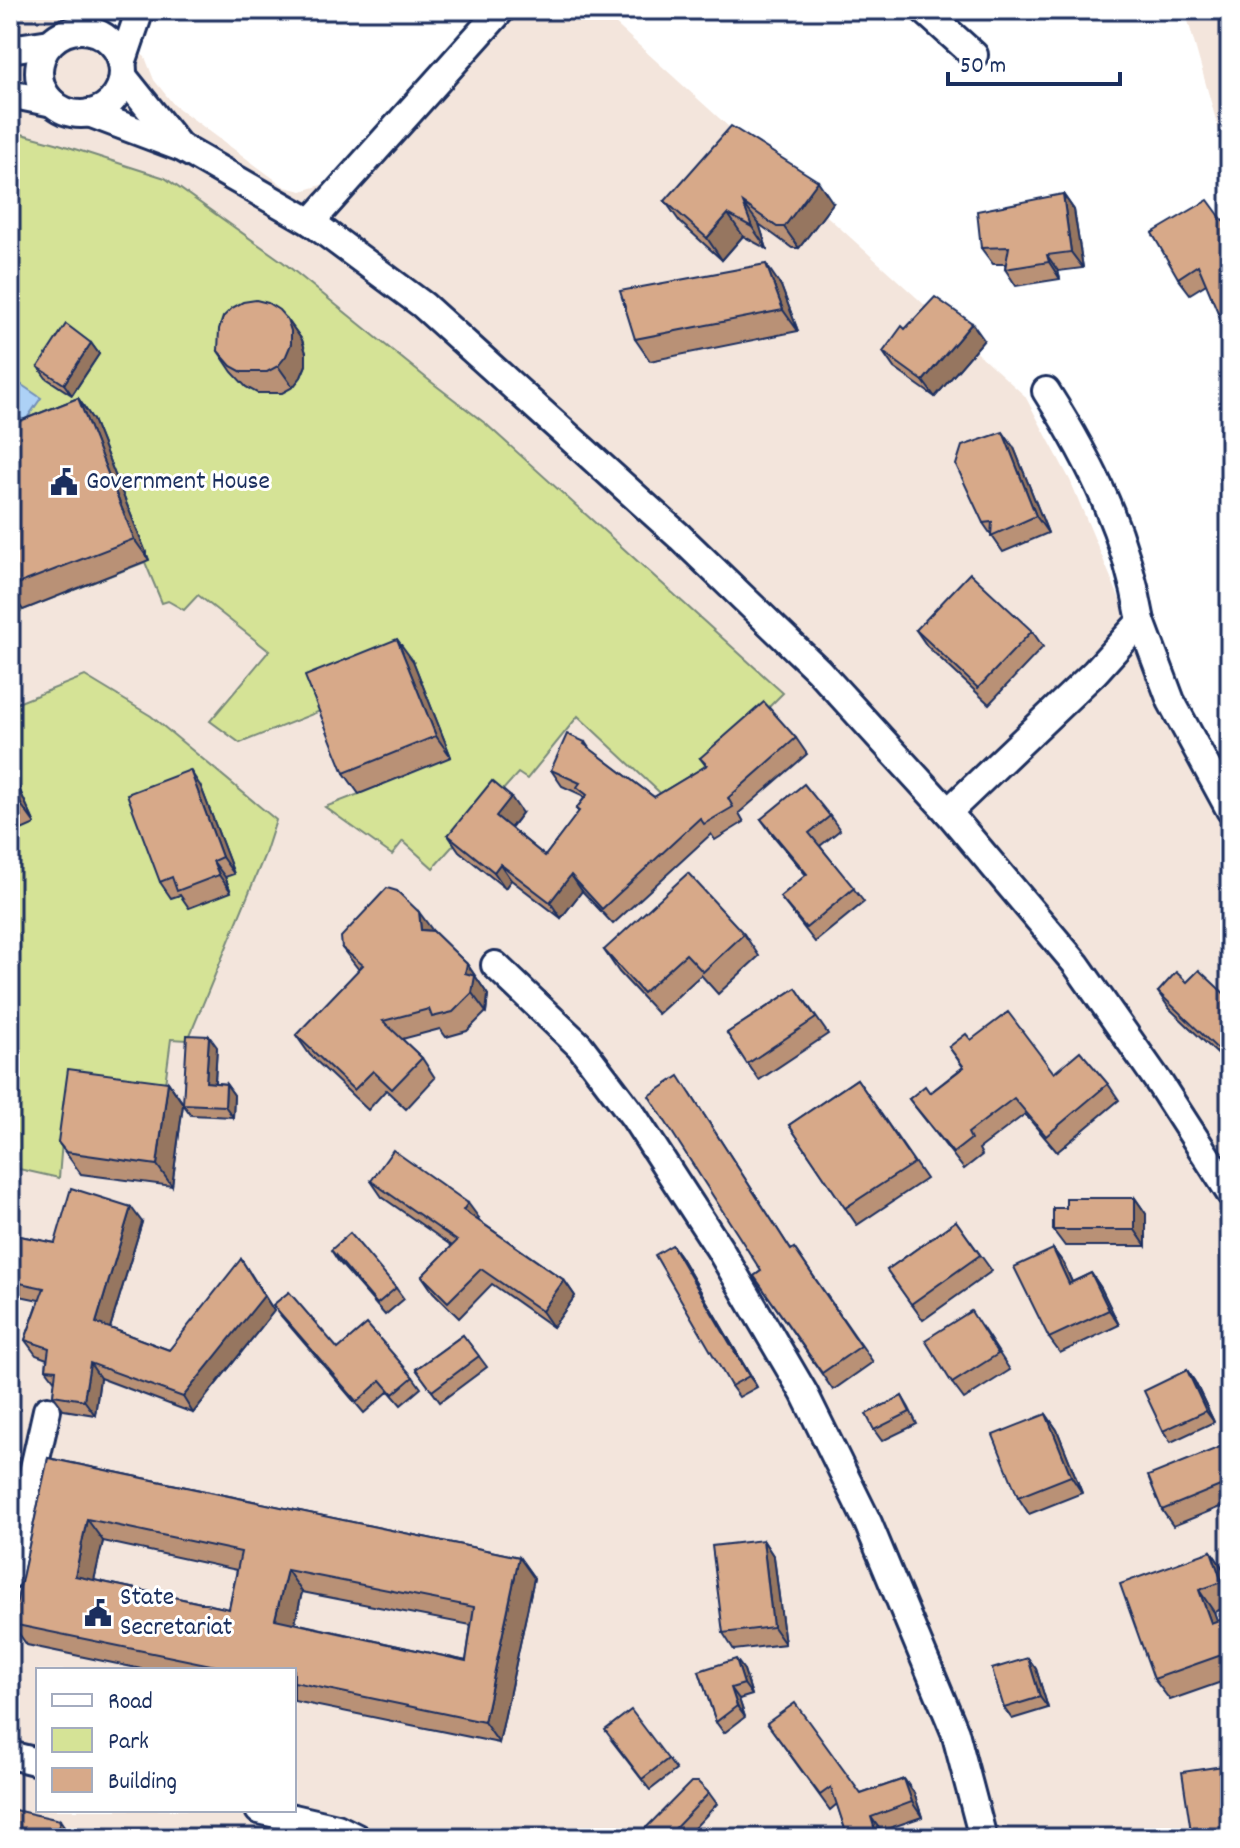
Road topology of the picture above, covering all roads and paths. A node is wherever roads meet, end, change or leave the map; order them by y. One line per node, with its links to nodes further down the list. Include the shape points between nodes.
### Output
1 (104, 10): 5 (street)
2 (140, 10): 9 (street)
3 (501, 10): 14 (street)
4 (924, 10): 8 (street)
5 (87, 30): 6 (street); 9 (street, via 111,42)
6 (50, 43): 7 (street); 11 (street, via 39,68)
7 (10, 49)
8 (974, 55)
9 (123, 70): 12 (street, via 112,100); 13 (street)
10 (10, 94): 11 (street)
11 (53, 103): 12 (street)
12 (89, 113): 13 (street)
13 (182, 148): 14 (street)
14 (311, 222): 18 (street, via 423,305 669,527 818,670)
15 (1046, 391): 16 (street, via 1081,446 1119,533)
16 (1141, 621): 17 (street, via 1171,701); 18 (street)
17 (1230, 810)
18 (948, 812): 20 (street, via 1076,964)
19 (495, 965): 27 (street, via 580,1046 634,1117 804,1393 868,1523 944,1703)
20 (1230, 1193)
21 (47, 1410): 22 (street)
22 (10, 1575)
23 (10, 1755): 24 (street)
24 (36, 1762)
25 (268, 1812): 26 (street, via 337,1828)
26 (357, 1838)
27 (983, 1838)

